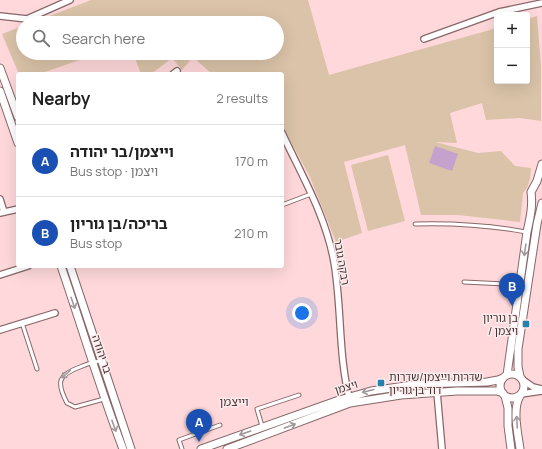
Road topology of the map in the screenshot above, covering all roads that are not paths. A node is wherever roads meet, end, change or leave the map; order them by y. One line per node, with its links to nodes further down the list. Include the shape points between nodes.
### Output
1 (70, 0): 4 (street)
2 (542, 3): 8 (street, via 499,12)
3 (0, 16): 5 (street)
4 (34, 16)
5 (9, 17): 6 (street); 7 (street)
6 (16, 18)
7 (0, 21)
8 (424, 39)
9 (0, 68): 11 (street)
10 (0, 91): 12 (street)
11 (16, 112)
12 (16, 137)
13 (284, 137): 16 (street, רבקה גובר)
14 (542, 164): 15 (street)
15 (538, 184): 17 (street, via 532,189)
16 (311, 194): 20 (lane); 46 (street, רבקה גובר, via 326,230 334,261 345,379)
17 (532, 198): 19 (street); 24 (street)
18 (0, 200): 22 (street)
19 (542, 202): 31 (street)
20 (284, 204)
21 (16, 209): 22 (street)
22 (2, 212)
23 (415, 224): 24 (lane, via 475,225)
24 (528, 232): 30 (street, one-way to 30)
25 (22, 268): 28 (street)
26 (62, 268): 36 (street, בר יהודה, one-way to 36)
27 (71, 268): 35 (street, בר יהודה)
28 (0, 275)
29 (464, 282): 30 (lane)
30 (520, 285): 31 (lane); 38 (street)
31 (528, 285): 39 (street, via 517,357)
32 (55, 313): 33 (street)
33 (22, 323): 34 (street); 37 (lane)
34 (0, 330)
35 (102, 361): 36 (lane); 51 (street, בר יהודה)
36 (93, 362): 45 (street, בר יהודה); 45 (lane, one-way to 45, via 68,371 60,384 67,403 75,407)
37 (37, 369)
38 (505, 376): 39 (street, via 514,374); 43 (street, via 500,387); 46 (street, ויצמן, one-way to 46, via 487,382 399,386 371,391)
39 (521, 378): 40 (street); 44 (street, via 525,387)
40 (542, 390): 44 (street)
41 (437, 392): 43 (street, ויצמן, via 497,392); 46 (street, ויצמן); 55 (street)
42 (299, 395): 48 (lane, via 257,409)
43 (504, 395): 44 (street, via 514,398); 56 (street, via 508,408)
44 (521, 395): 57 (street, one-way to 44, via 516,407)
45 (105, 398): 50 (street, בר יהודה, one-way to 50)
46 (350, 400): 48 (street, ויצמן); 54 (street, ויצמן, one-way to 46)
47 (220, 426): 52 (lane, via 178,440)
48 (262, 427): 49 (street, ויצמן, one-way to 49)
49 (225, 440): 53 (street, ויצמן); 54 (street)
50 (123, 449)
51 (131, 449)
52 (182, 449)
53 (201, 449)
54 (227, 449)
55 (442, 449)
56 (512, 449)
57 (520, 449)

